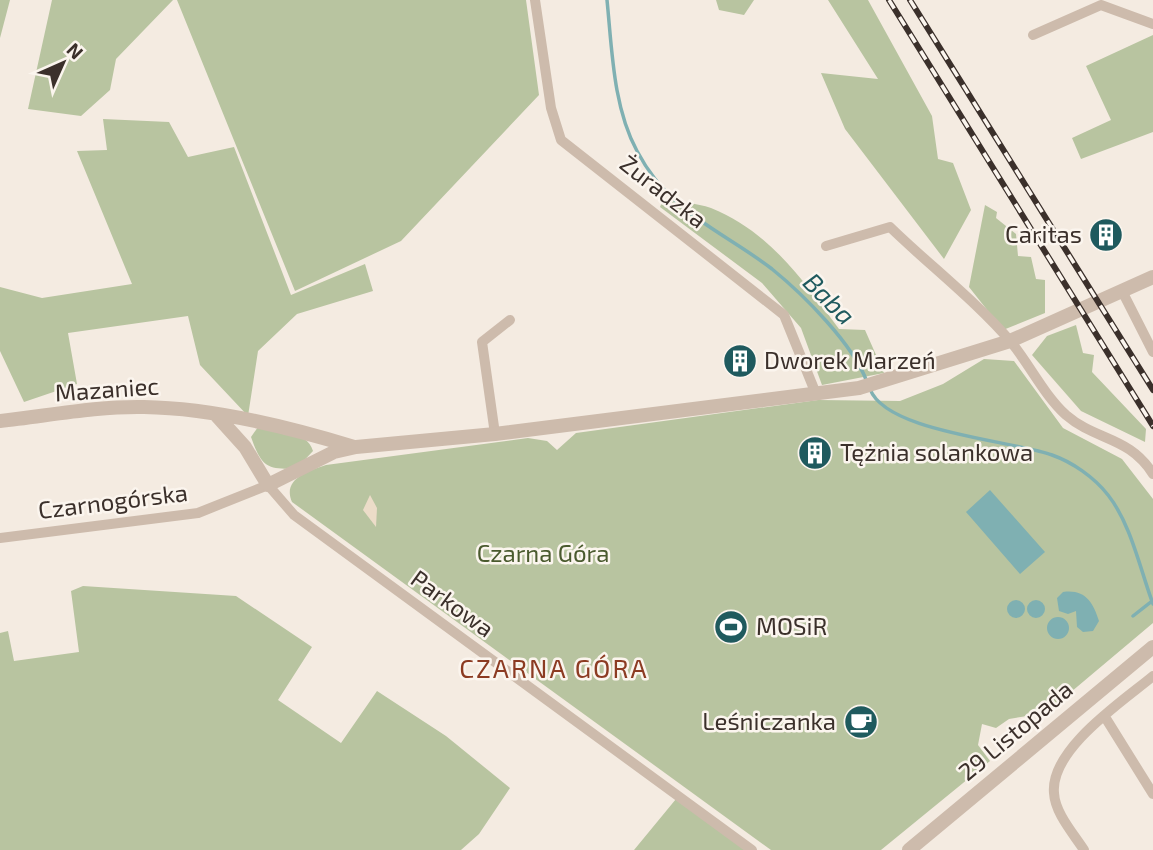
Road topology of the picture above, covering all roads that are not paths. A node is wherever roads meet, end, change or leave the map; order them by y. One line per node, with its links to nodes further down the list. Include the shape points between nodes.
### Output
1 (536, 0): 10 (street, Żuradzka, via 551,108 561,140 785,315 814,389)
2 (1153, 24): 3 (street, via 1101,5)
3 (1033, 34)
4 (826, 246): 8 (street, via 890,227)
5 (1153, 277): 6 (street)
6 (1122, 291): 8 (street); 9 (street)
7 (510, 320): 15 (street, via 482,342)
8 (1010, 341): 10 (street, via 880,383); 19 (street, via 1064,413 1127,445)
9 (1153, 352)
10 (812, 394): 15 (street)
11 (216, 416): 12 (street, Mazaniec, via 141,407); 13 (street, Mazaniec); 16 (street)
12 (0, 421)
13 (264, 424): 14 (street, Mazaniec); 16 (street, via 248,429)
14 (310, 434): 17 (street, Mazaniec); 18 (street, via 317,449)
15 (495, 434): 17 (street)
16 (245, 447): 20 (street)
17 (356, 447): 18 (street)
18 (309, 464): 20 (street)
19 (1153, 474)
20 (268, 485): 21 (street, Czarnogórska, via 198,513); 26 (street, Parkowa, via 294,515)
21 (0, 538)
22 (1153, 647): 27 (street, 29 Listopada)
23 (1153, 676): 24 (street)
24 (1105, 717): 25 (street); 28 (street, via 1062,761 1053,790 1056,805)
25 (1153, 794)
26 (752, 850)
27 (909, 850)
28 (1084, 850)

